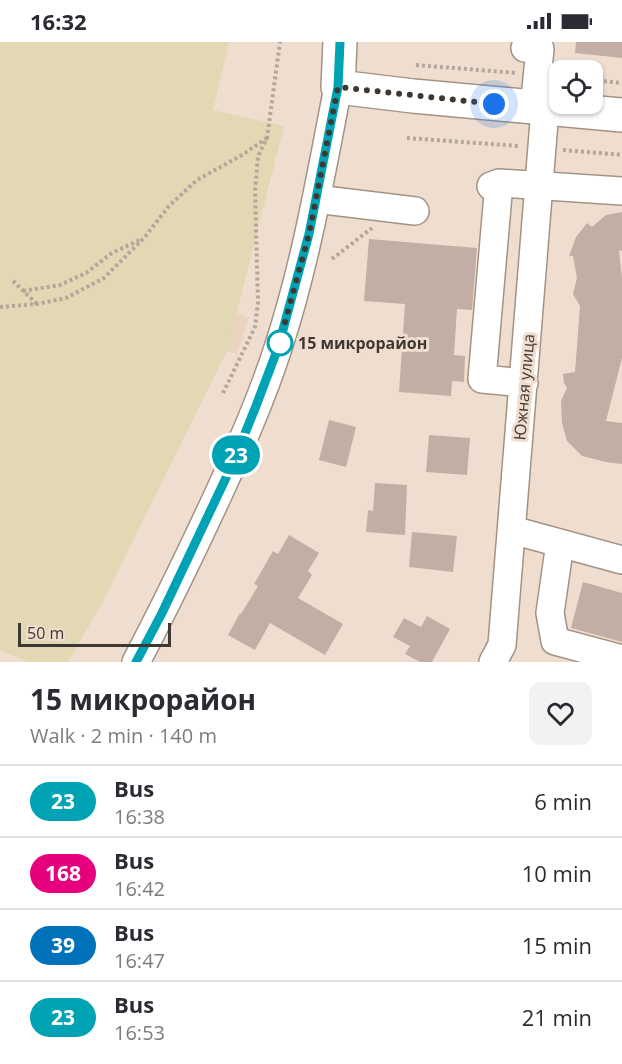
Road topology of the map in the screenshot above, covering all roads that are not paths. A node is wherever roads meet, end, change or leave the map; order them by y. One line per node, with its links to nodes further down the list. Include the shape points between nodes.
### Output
1 (340, 42): 3 (main road)
2 (525, 48): 4 (street, Южная улица, via 540,48)
3 (338, 87): 4 (main road); 8 (street)
4 (540, 108): 5 (main road); 6 (street, Южная улица)
5 (622, 115)
6 (540, 185): 7 (street); 10 (street, Южная улица); 10 (street, via 495,184 482,379)
7 (622, 191)
8 (316, 199): 9 (street); 15 (street, via 288,315 256,406 206,521)
9 (406, 210)
10 (524, 382): 11 (street, Южная улица)
11 (512, 530): 12 (street); 16 (street, Южная улица, via 502,645)
12 (560, 543): 13 (street); 14 (street, via 550,613 555,641)
13 (622, 560)
14 (622, 659)
15 (136, 662)
16 (493, 662)

